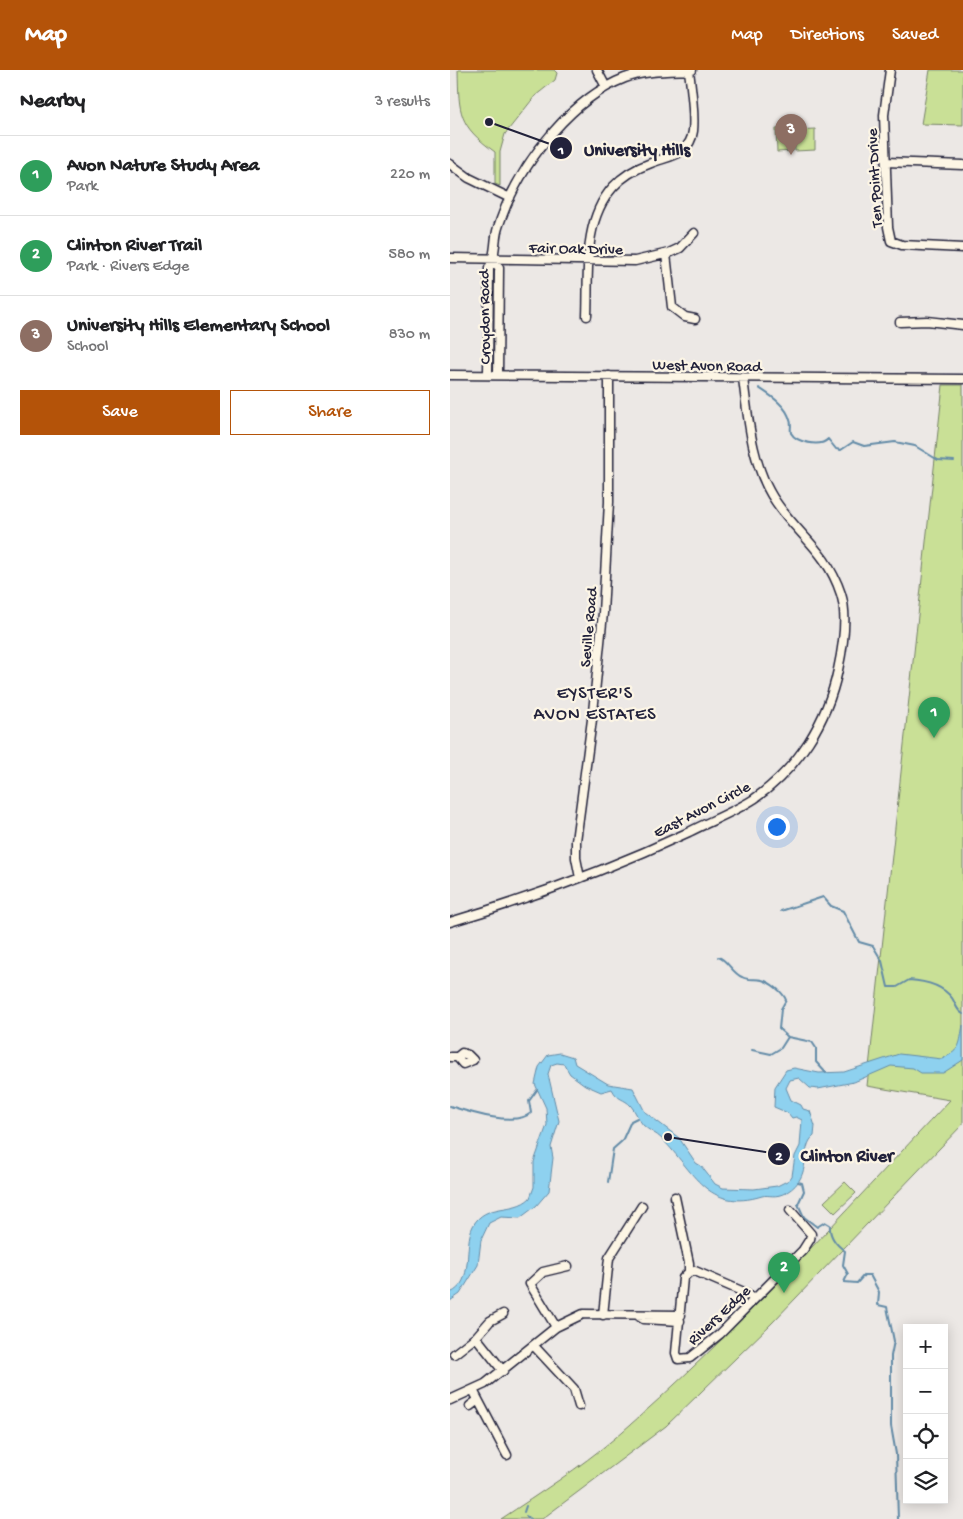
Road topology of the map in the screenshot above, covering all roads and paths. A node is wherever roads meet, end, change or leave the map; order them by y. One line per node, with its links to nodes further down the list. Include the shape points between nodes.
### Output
1 (597, 70): 4 (street)
2 (690, 70): 4 (street, Croydon Road, via 632,76); 14 (street, via 693,131 690,141 679,154 631,172 613,187 592,226)
3 (890, 70): 5 (street, Ten Point Drive, via 884,101)
4 (606, 87): 8 (street, Croydon Road, via 583,102 550,137)
5 (886, 162): 7 (street); 10 (street, Ten Point Drive, via 891,241 902,245)
6 (450, 164): 8 (street, via 469,178)
7 (963, 165)
8 (510, 198): 13 (street, Croydon Road, via 497,232)
9 (694, 233): 11 (street, Fair Oak Drive, via 680,248)
10 (963, 248)
11 (666, 254): 14 (street, Fair Oak Drive, via 635,261); 16 (street, via 672,307 685,317)
12 (450, 258): 13 (street, Fair Oak Drive)
13 (494, 260): 14 (street, Fair Oak Drive); 20 (street, Croydon Road, via 489,268); 21 (street, Croydon Road, via 499,268)
14 (588, 261): 15 (street)
15 (587, 316)
16 (695, 319)
17 (900, 322): 18 (street)
18 (963, 325)
19 (450, 375): 20 (street, West Avon Road)
20 (488, 375): 21 (street, West Avon Road)
21 (498, 375): 22 (street, West Avon Road)
22 (609, 376): 23 (street, West Avon Road); 25 (street, Seville Road, via 607,550 594,703 576,841)
23 (743, 378): 24 (street, West Avon Road); 25 (street, East Avon Circle, via 758,462 767,489 826,561 842,597 841,657 832,696 803,751 782,775 753,799 664,843)
24 (963, 379)
25 (580, 878): 26 (street, East Avon Circle)
26 (450, 922)
27 (675, 1197): 31 (street)
28 (642, 1206): 34 (street, via 609,1258)
29 (790, 1210): 32 (street, Rivers Edge, via 808,1229 810,1239)
30 (568, 1266): 36 (street, via 543,1272 530,1284)
31 (689, 1272): 32 (street, via 695,1271); 35 (street, via 683,1278)
32 (754, 1299): 35 (street, Rivers Edge, via 699,1352 685,1359 678,1359 677,1355)
33 (503, 1314): 37 (street, via 490,1321)
34 (603, 1314): 35 (street, via 637,1315 643,1319); 36 (street, via 583,1314)
35 (680, 1318)
36 (556, 1327): 38 (street)
37 (476, 1337): 39 (street); 40 (street)
38 (534, 1346): 40 (street); 45 (street, via 574,1389)
39 (454, 1354)
40 (503, 1371): 41 (street)
41 (473, 1390): 42 (street); 43 (street)
42 (450, 1400)
43 (478, 1400): 44 (street); 46 (street)
44 (470, 1406)
45 (579, 1406)
46 (507, 1455)

